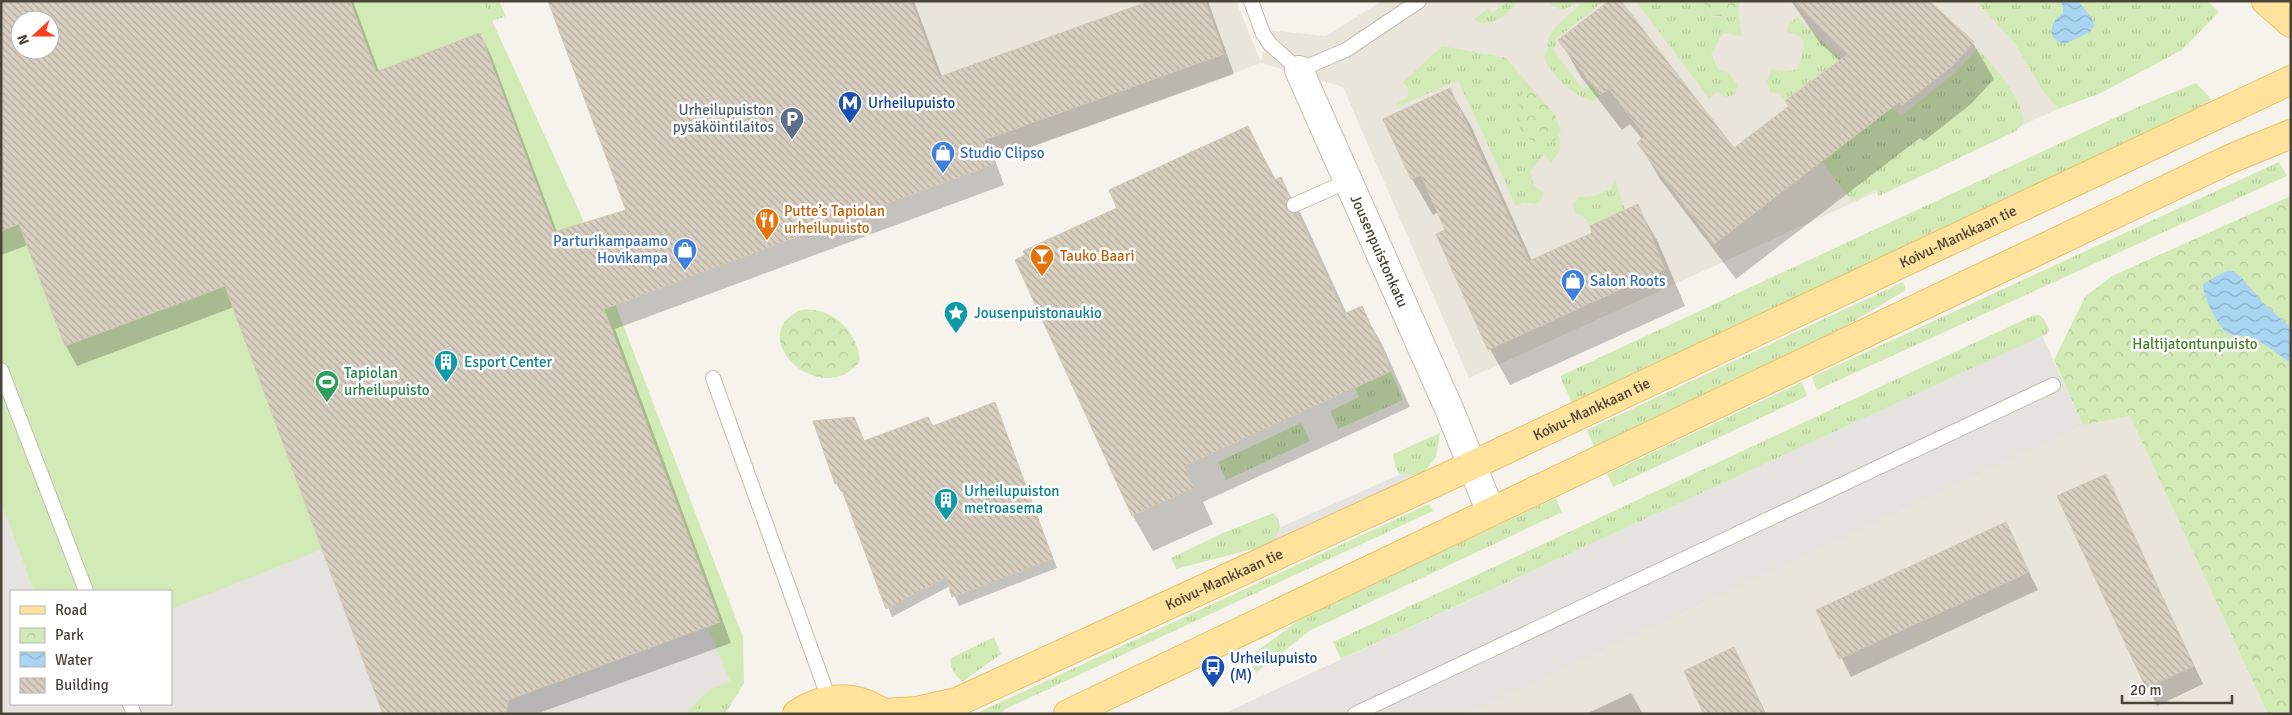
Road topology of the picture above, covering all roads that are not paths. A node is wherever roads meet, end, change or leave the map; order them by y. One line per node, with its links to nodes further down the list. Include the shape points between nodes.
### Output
1 (1251, 1): 5 (lane, Jousenpuistonkatu, via 1263,34)
2 (1419, 1): 5 (lane, via 1346,50)
3 (2266, 1): 4 (main road)
4 (2291, 23)
5 (1299, 70): 8 (street, Jousenpuistonkatu)
6 (2291, 80): 13 (main road, Koivu-Mankkaan tie)
7 (2291, 134): 14 (main road, via 2230,159 1834,350)
8 (1348, 181): 9 (lane); 13 (street, Jousenpuistonkatu)
9 (1294, 205)
10 (1, 370): 15 (lane)
11 (713, 378): 16 (lane)
12 (2053, 385): 20 (lane)
13 (1473, 465): 14 (street, Jousenpuistonkatu); 17 (main road, Koivu-Mankkaan tie, via 957,702 917,711)
14 (1490, 510): 19 (main road)
15 (86, 590)
16 (829, 699): 17 (main road, via 858,700); 18 (main road, via 810,705)
17 (884, 713)
18 (797, 714)
19 (1068, 714)
20 (1355, 714)

